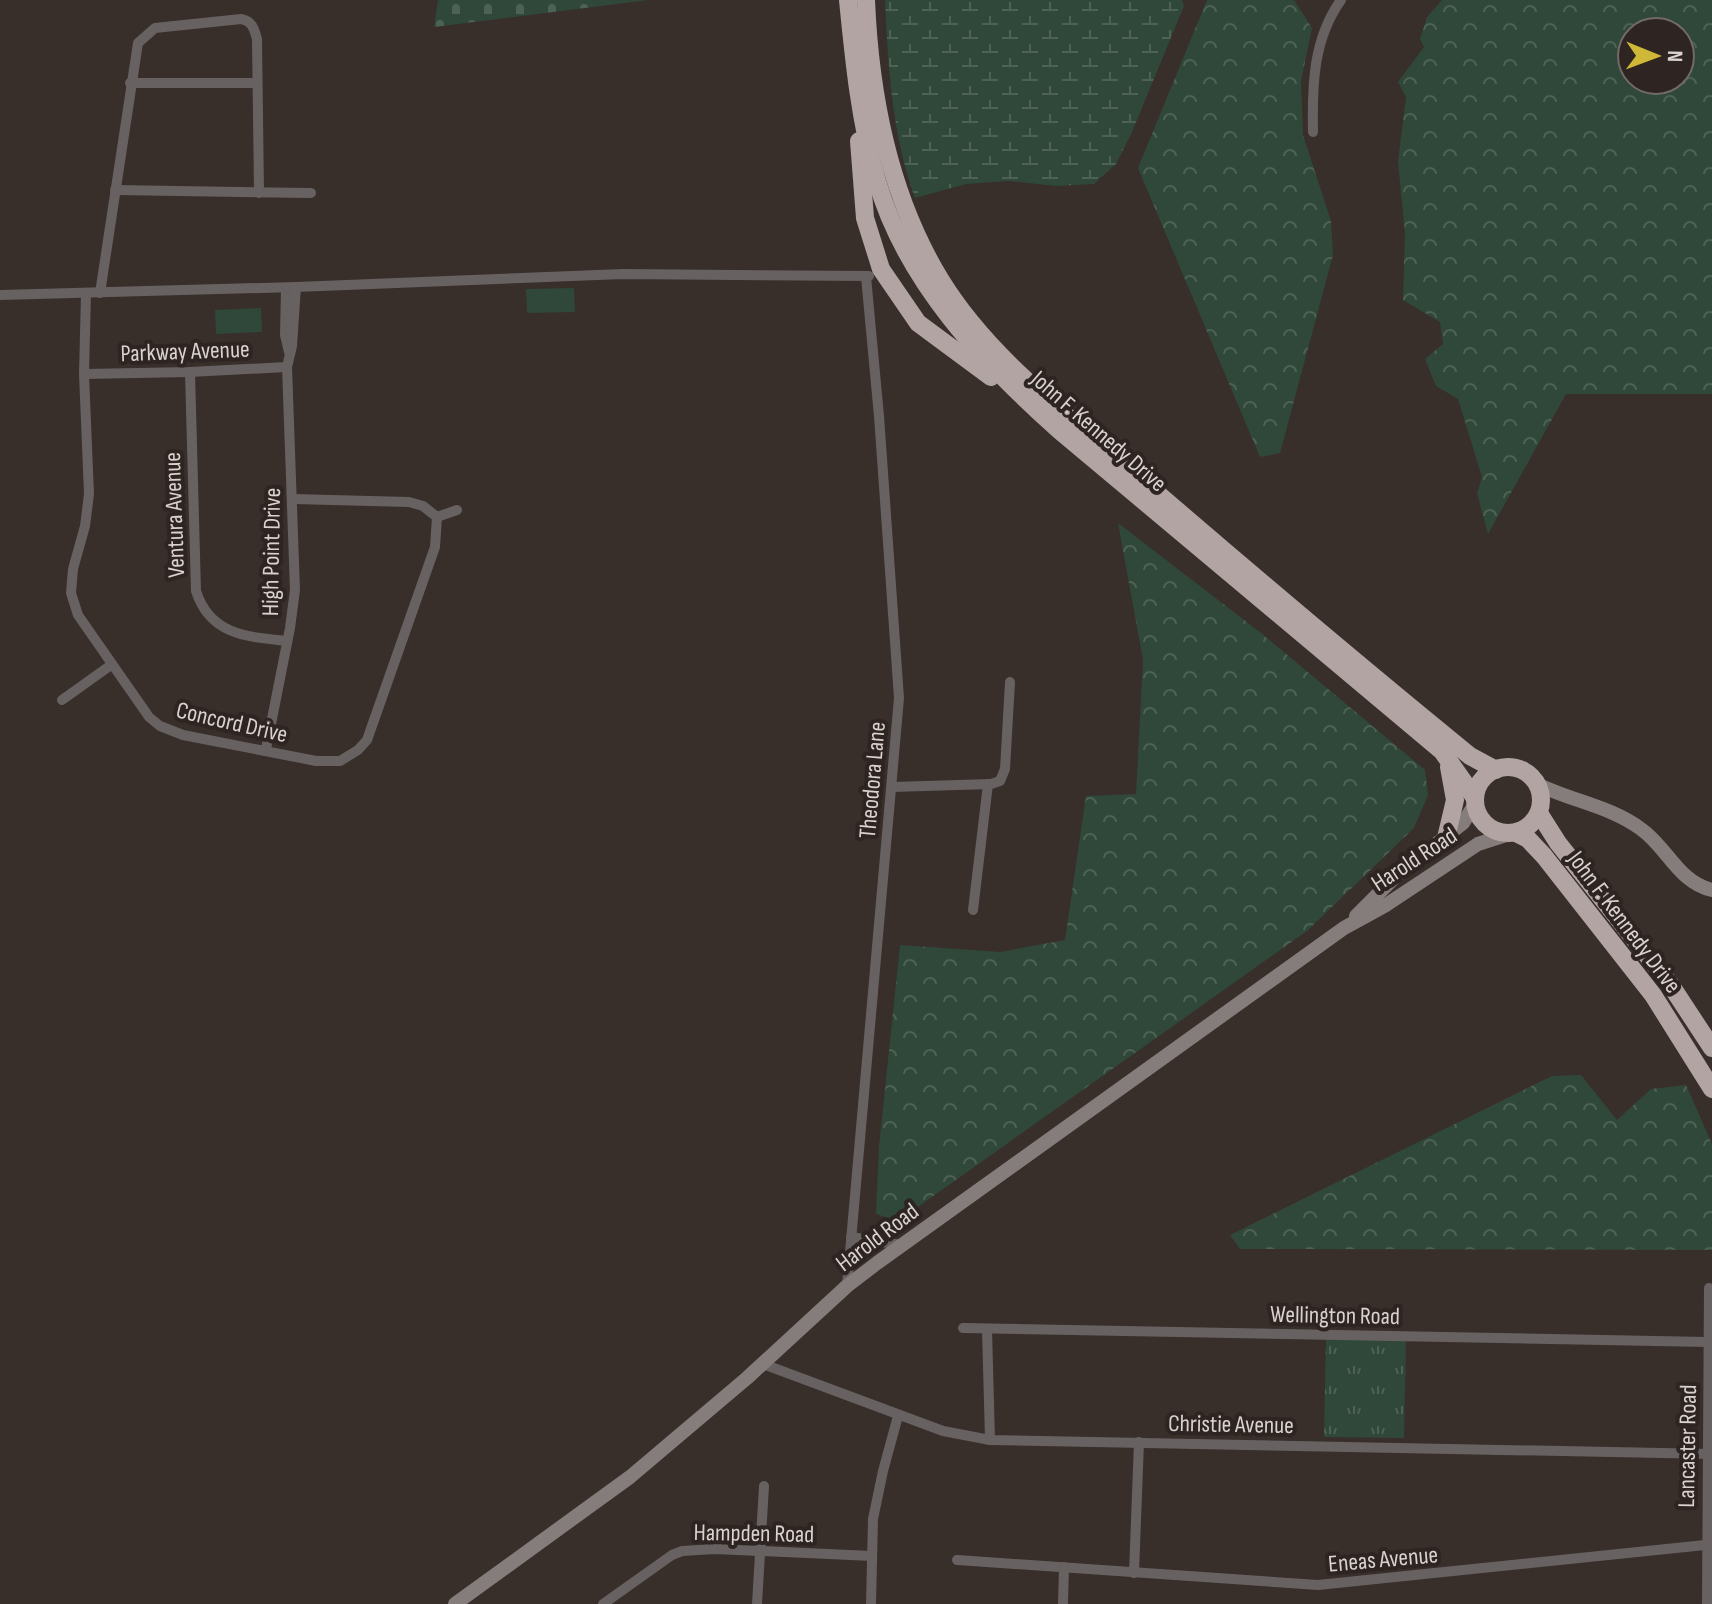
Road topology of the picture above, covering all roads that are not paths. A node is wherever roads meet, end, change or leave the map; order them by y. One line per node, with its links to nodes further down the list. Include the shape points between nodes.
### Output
1 (848, 0): 6 (highway, John F. Kennedy Drive)
2 (866, 0): 29 (highway, John F. Kennedy Drive, via 877,110 895,181 925,252 959,309 1021,376 1196,527 1470,756)
3 (1341, 0): 7 (street, via 1319,47)
4 (130, 83): 5 (street); 5 (street, via 138,43 155,28 241,19 248,20 257,39); 8 (street)
5 (257, 83): 9 (street)
6 (858, 97): 11 (highway, via 860,182); 19 (highway, John F. Kennedy Drive, via 878,184 908,256 950,317)
7 (1313, 132)
8 (115, 190): 9 (street); 14 (street)
9 (259, 193): 10 (street)
10 (311, 193)
11 (873, 273): 12 (street, via 623,274); 19 (highway, via 918,323); 32 (street, Theodora Lane, via 898,666)
12 (291, 288): 14 (street); 16 (street, High Point Drive)
13 (86, 293): 14 (street); 15 (street); 18 (street, Concord Drive)
14 (100, 293)
15 (0, 295)
16 (287, 367): 17 (street, Parkway Avenue); 20 (street, High Point Drive)
17 (190, 372): 18 (street, Parkway Avenue); 23 (street, Ventura Avenue, via 196,591 201,609 228,630)
18 (84, 374): 24 (street, Concord Drive, via 89,494 71,593 78,615)
19 (1014, 390): 28 (highway, John F. Kennedy Drive)
20 (293, 499): 22 (street, via 409,502); 23 (street, High Point Drive, via 295,590)
21 (457, 510): 22 (street)
22 (437, 517): 27 (street, Concord Drive, via 435,547 367,740 340,761)
23 (287, 641): 27 (street, High Point Drive)
24 (111, 665): 26 (street); 27 (street, Concord Drive, via 160,726)
25 (1010, 682): 30 (street, via 1005,769 1000,781)
26 (62, 700)
27 (266, 749)
28 (1442, 751): 34 (highway, John F. Kennedy Drive); 37 (highway, via 1455,800)
29 (1496, 770): 31 (highway, John F. Kennedy Drive, via 1518,769); 34 (highway, via 1480,783)
30 (988, 784): 32 (street); 39 (street)
31 (1537, 784): 33 (main road); 35 (highway, John F. Kennedy Drive)
32 (892, 787): 43 (street, Theodora Lane)
33 (1558, 795): 35 (main road); 38 (main road, via 1611,812 1644,830 1685,877)
34 (1475, 801): 36 (highway, John F. Kennedy Drive, via 1487,826); 37 (main road, Harold Road, via 1468,819)
35 (1540, 808): 36 (highway, via 1531,824); 41 (highway, John F. Kennedy Drive, via 1558,843 1670,984)
36 (1513, 833): 40 (main road, Harold Road, via 1478,844); 42 (highway, John F. Kennedy Drive, via 1528,839 1544,856 1653,995)
37 (1446, 838): 40 (main road, Harold Road, via 1398,874)
38 (1712, 890)
39 (973, 910)
40 (1344, 928): 44 (main road, Harold Road)
41 (1712, 1048)
42 (1712, 1089)
43 (851, 1237): 44 (street); 45 (street, Theodora Lane)
44 (901, 1245): 45 (main road, Harold Road)
45 (847, 1286): 50 (main road, Harold Road)
46 (1709, 1288): 49 (street, Lancaster Road)
47 (963, 1328): 48 (street, Wellington Road)
48 (987, 1329): 49 (street, Wellington Road); 52 (street)
49 (1708, 1342): 54 (street, Lancaster Road)
50 (763, 1364): 51 (street, Christie Avenue); 62 (main road, Harold Road, via 630,1477)
51 (898, 1416): 52 (street, Christie Avenue); 58 (street, via 878,1493)
52 (990, 1440): 53 (street, Christie Avenue)
53 (1139, 1442): 54 (street, Christie Avenue); 61 (street)
54 (1710, 1454): 56 (street, Lancaster Road)
55 (764, 1486): 57 (street)
56 (1705, 1545): 61 (street, Eneas Avenue, via 1363,1583); 67 (street, Lancaster Road)
57 (761, 1551): 58 (street, Hampden Road); 63 (street, Hampden Road, via 682,1551); 64 (street)
58 (872, 1556): 65 (street)
59 (957, 1560): 60 (street, Eneas Avenue)
60 (1064, 1567): 61 (street, Eneas Avenue); 66 (street)
61 (1134, 1573)
62 (455, 1604)
63 (603, 1604)
64 (757, 1604)
65 (871, 1604)
66 (1063, 1604)
67 (1707, 1604)

